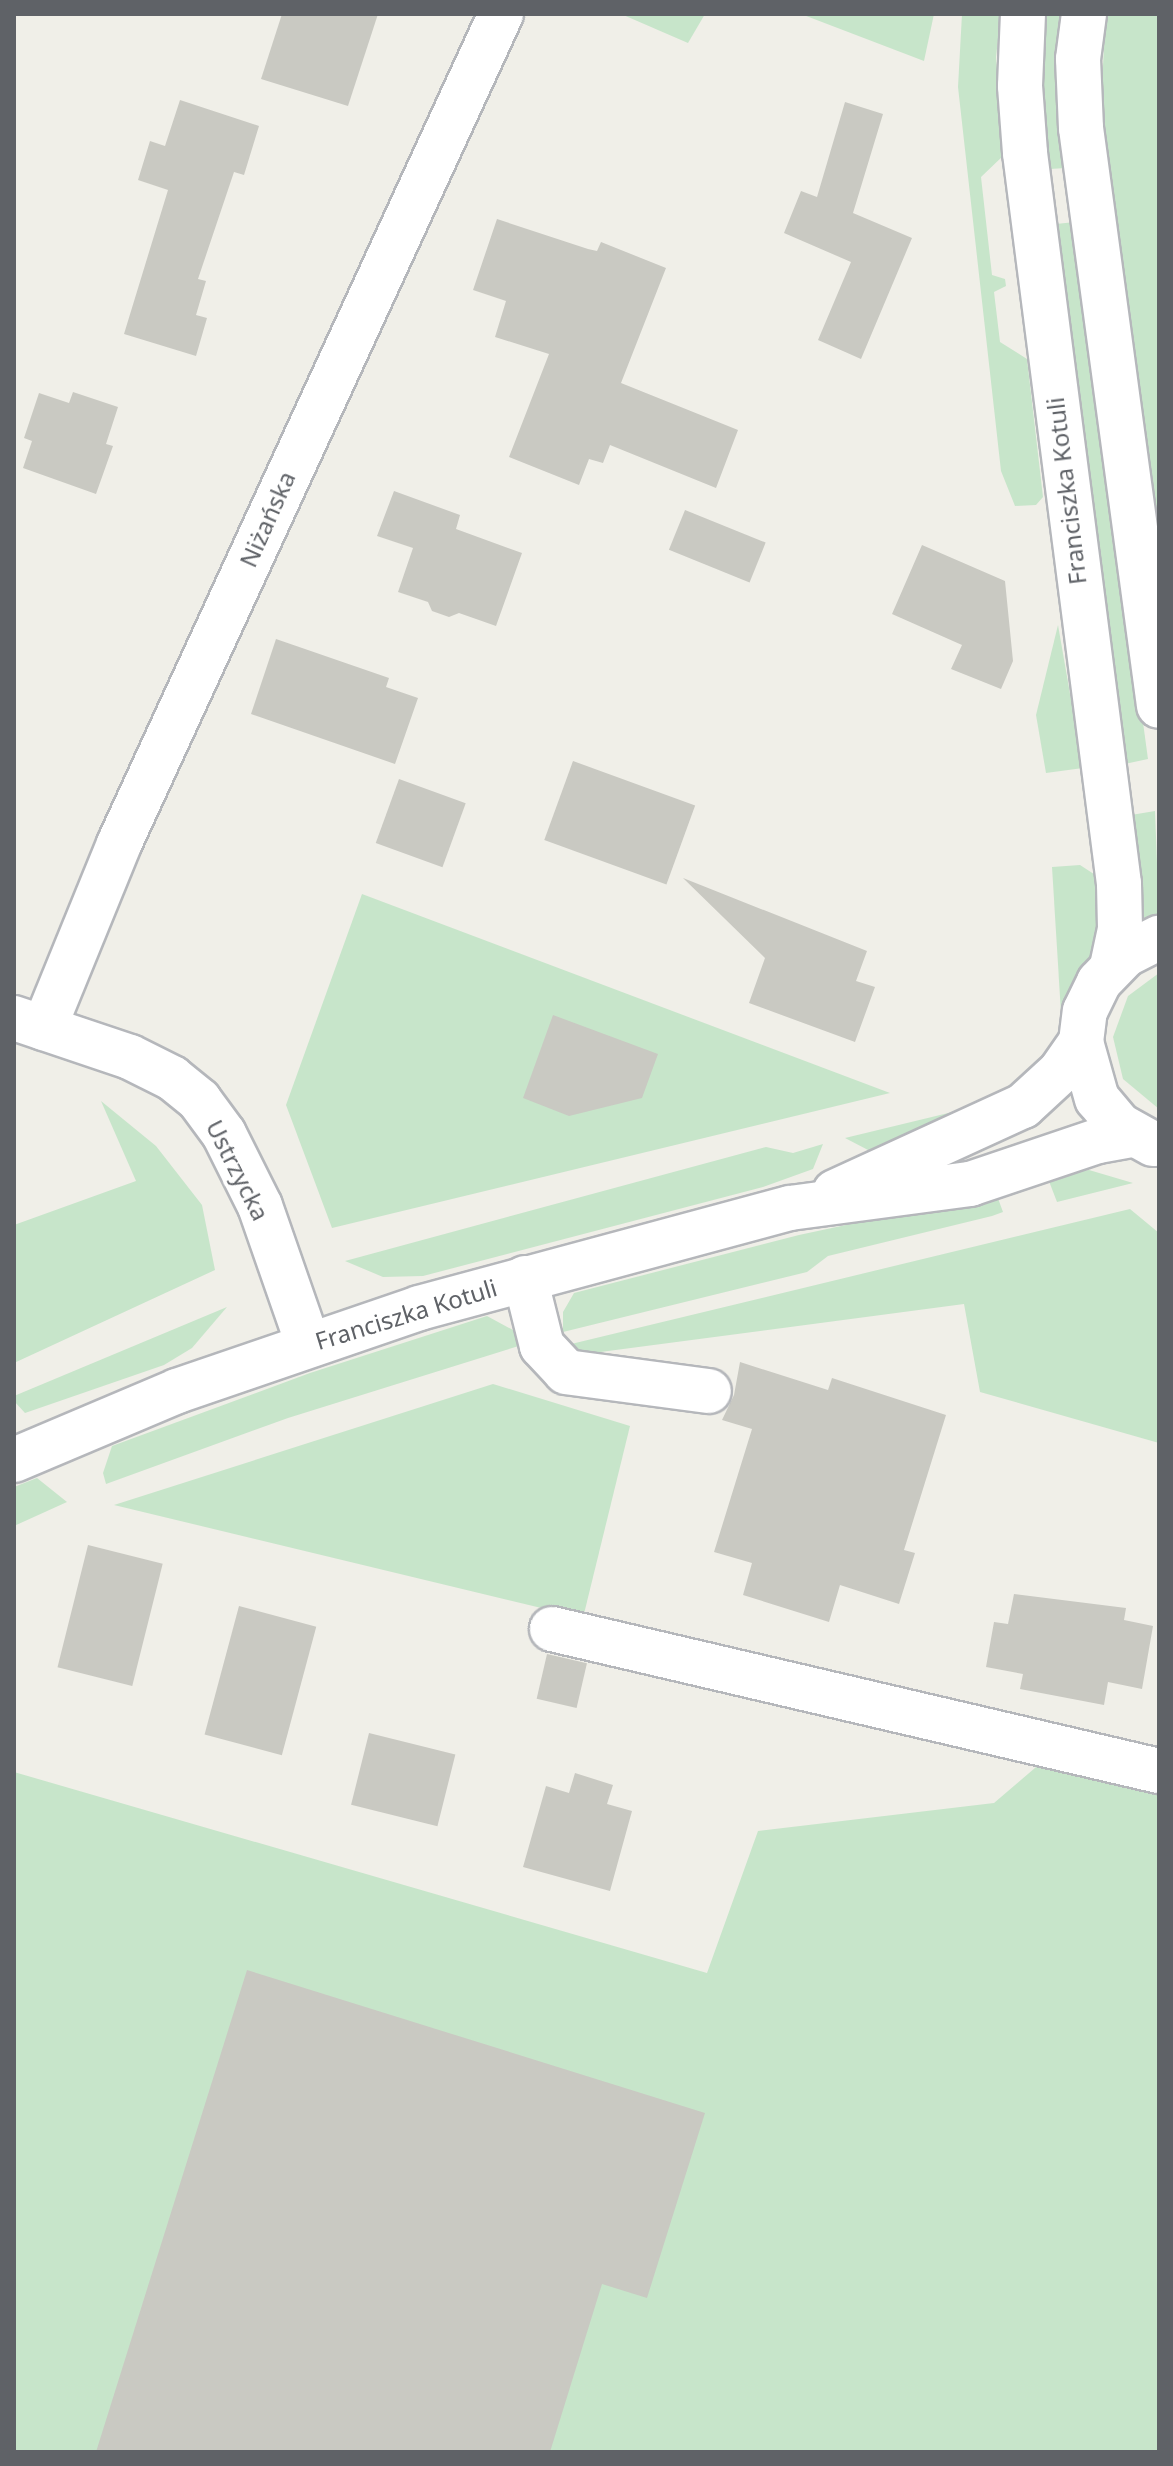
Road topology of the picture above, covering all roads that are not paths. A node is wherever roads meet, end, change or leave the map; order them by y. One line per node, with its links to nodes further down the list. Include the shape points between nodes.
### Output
1 (501, 14): 9 (street, Niżańska, via 125,830)
2 (1023, 14): 5 (street, Franciszka Kotuli, via 1020,86)
3 (1084, 14): 4 (street, via 1078,59)
4 (1089, 190): 5 (street); 6 (street)
5 (1031, 196): 8 (street, Franciszka Kotuli, via 1119,884 1120,929)
6 (1159, 706)
7 (1159, 938): 8 (street)
8 (1112, 967): 10 (street, via 1085,1011)
9 (29, 1023): 14 (street, Ustrzycka, via 130,1057 172,1078 199,1100 224,1134 260,1206)
10 (1081, 1042): 11 (street, via 1097,1099); 12 (street, Franciszka Kotuli, via 1060,1072 1014,1111)
11 (1150, 1144): 12 (street, Franciszka Kotuli, via 1098,1141 970,1184 915,1195)
12 (810, 1203): 13 (street, Franciszka Kotuli)
13 (525, 1278): 14 (street, Franciszka Kotuli); 15 (street, via 542,1346 566,1372)
14 (308, 1344): 16 (street, Franciszka Kotuli, via 177,1391)
15 (709, 1391)
16 (14, 1460)
17 (552, 1629): 18 (street)
18 (1159, 1771)

